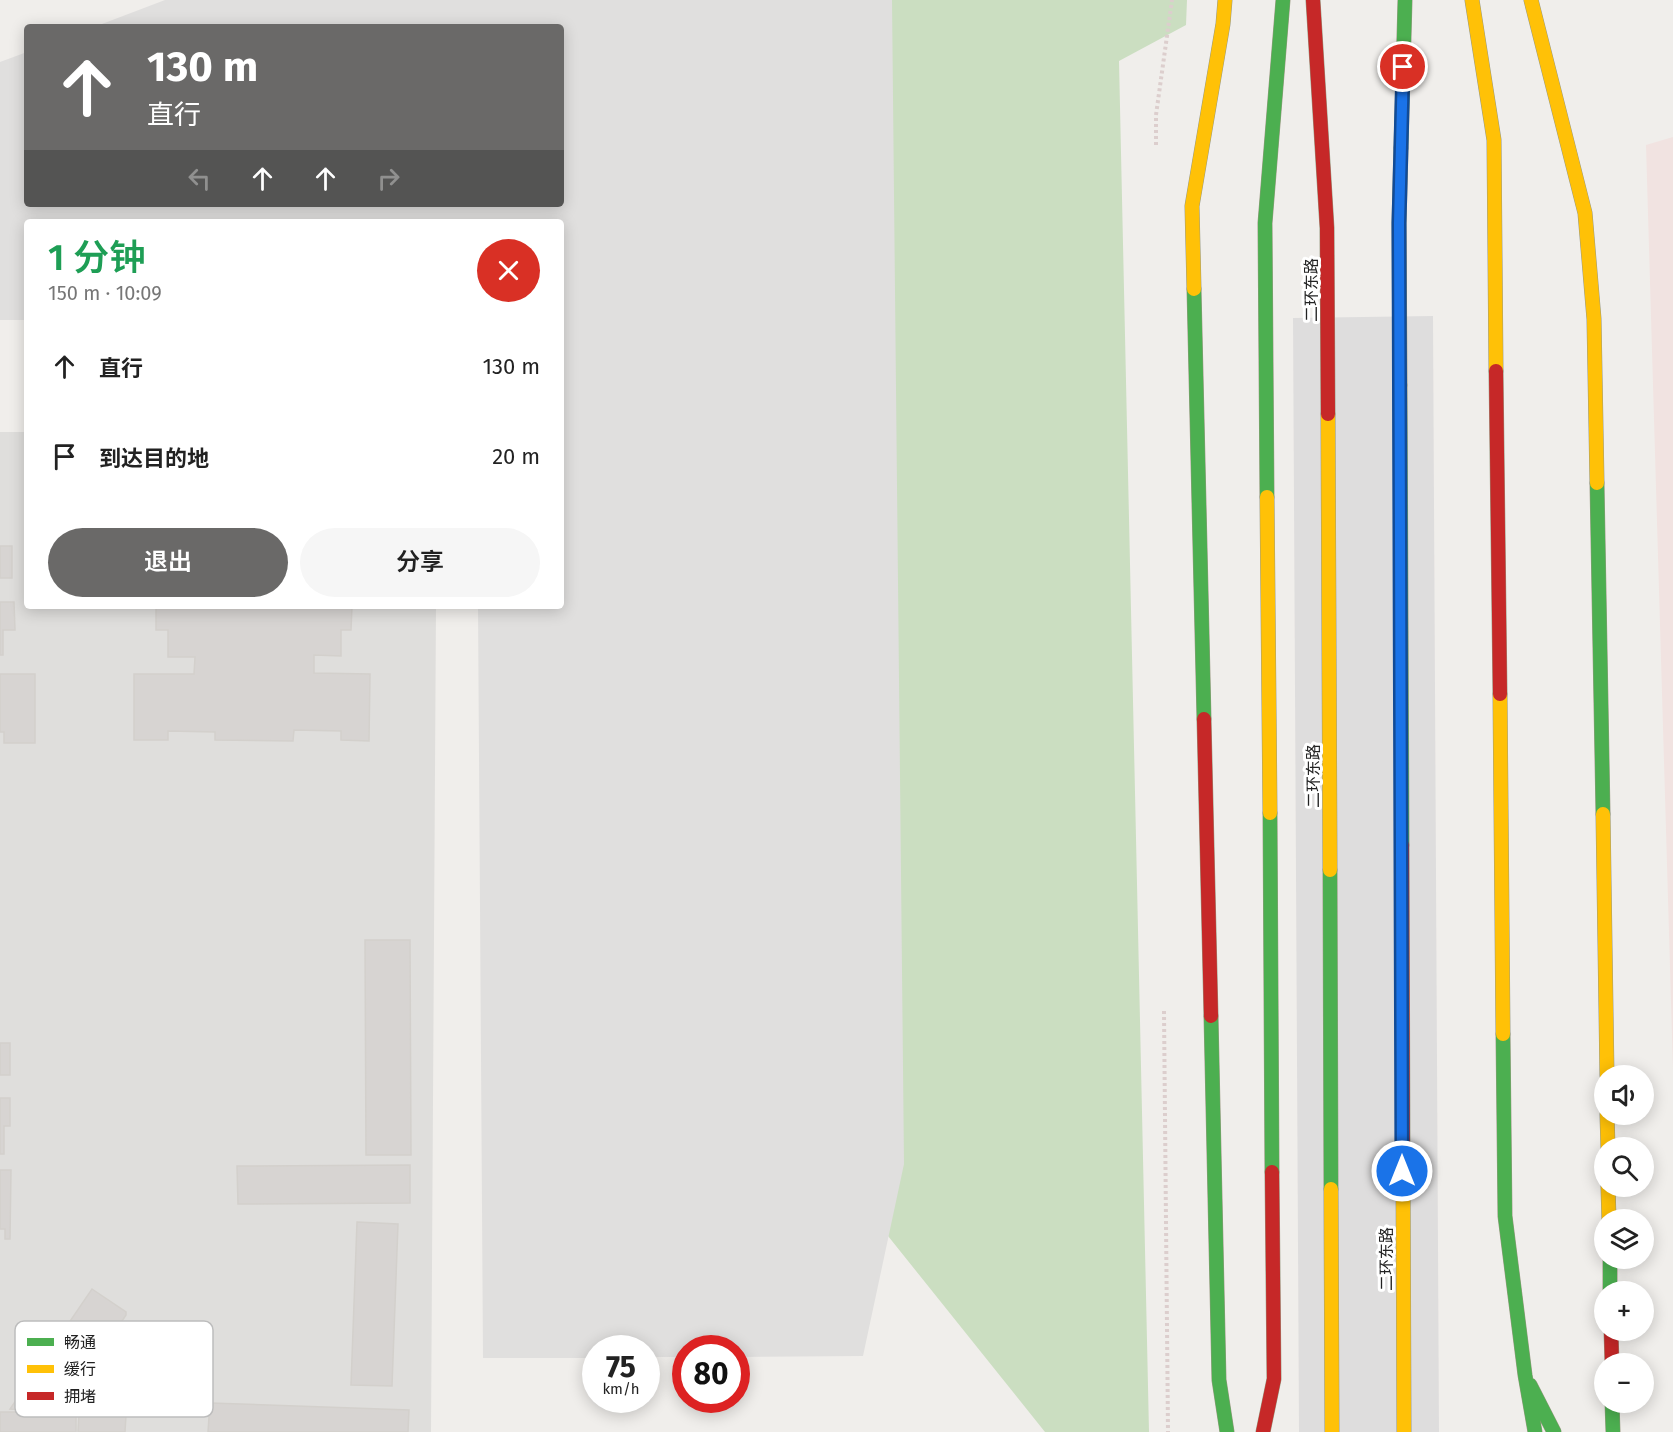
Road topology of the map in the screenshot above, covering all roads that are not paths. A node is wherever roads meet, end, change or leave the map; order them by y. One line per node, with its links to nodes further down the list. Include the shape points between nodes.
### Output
1 (1225, 0): 10 (main road, via 1192,206 1219,1380)
2 (1283, 0): 11 (main road, via 1265,224 1274,1379)
3 (1313, 0): 12 (main road, 二环东路, via 1327,228)
4 (1405, 0): 13 (main road, 二环东路, via 1399,223)
5 (1472, 0): 8 (main road, via 1494,140 1505,1216)
6 (1531, 0): 7 (main road, via 1585,213 1594,319)
7 (1607, 1065)
8 (1525, 1375): 14 (main road); 15 (main road)
9 (1612, 1413): 16 (main road)
10 (1227, 1432)
11 (1263, 1432)
12 (1332, 1432)
13 (1404, 1432)
14 (1535, 1432)
15 (1554, 1432)
16 (1613, 1432)

